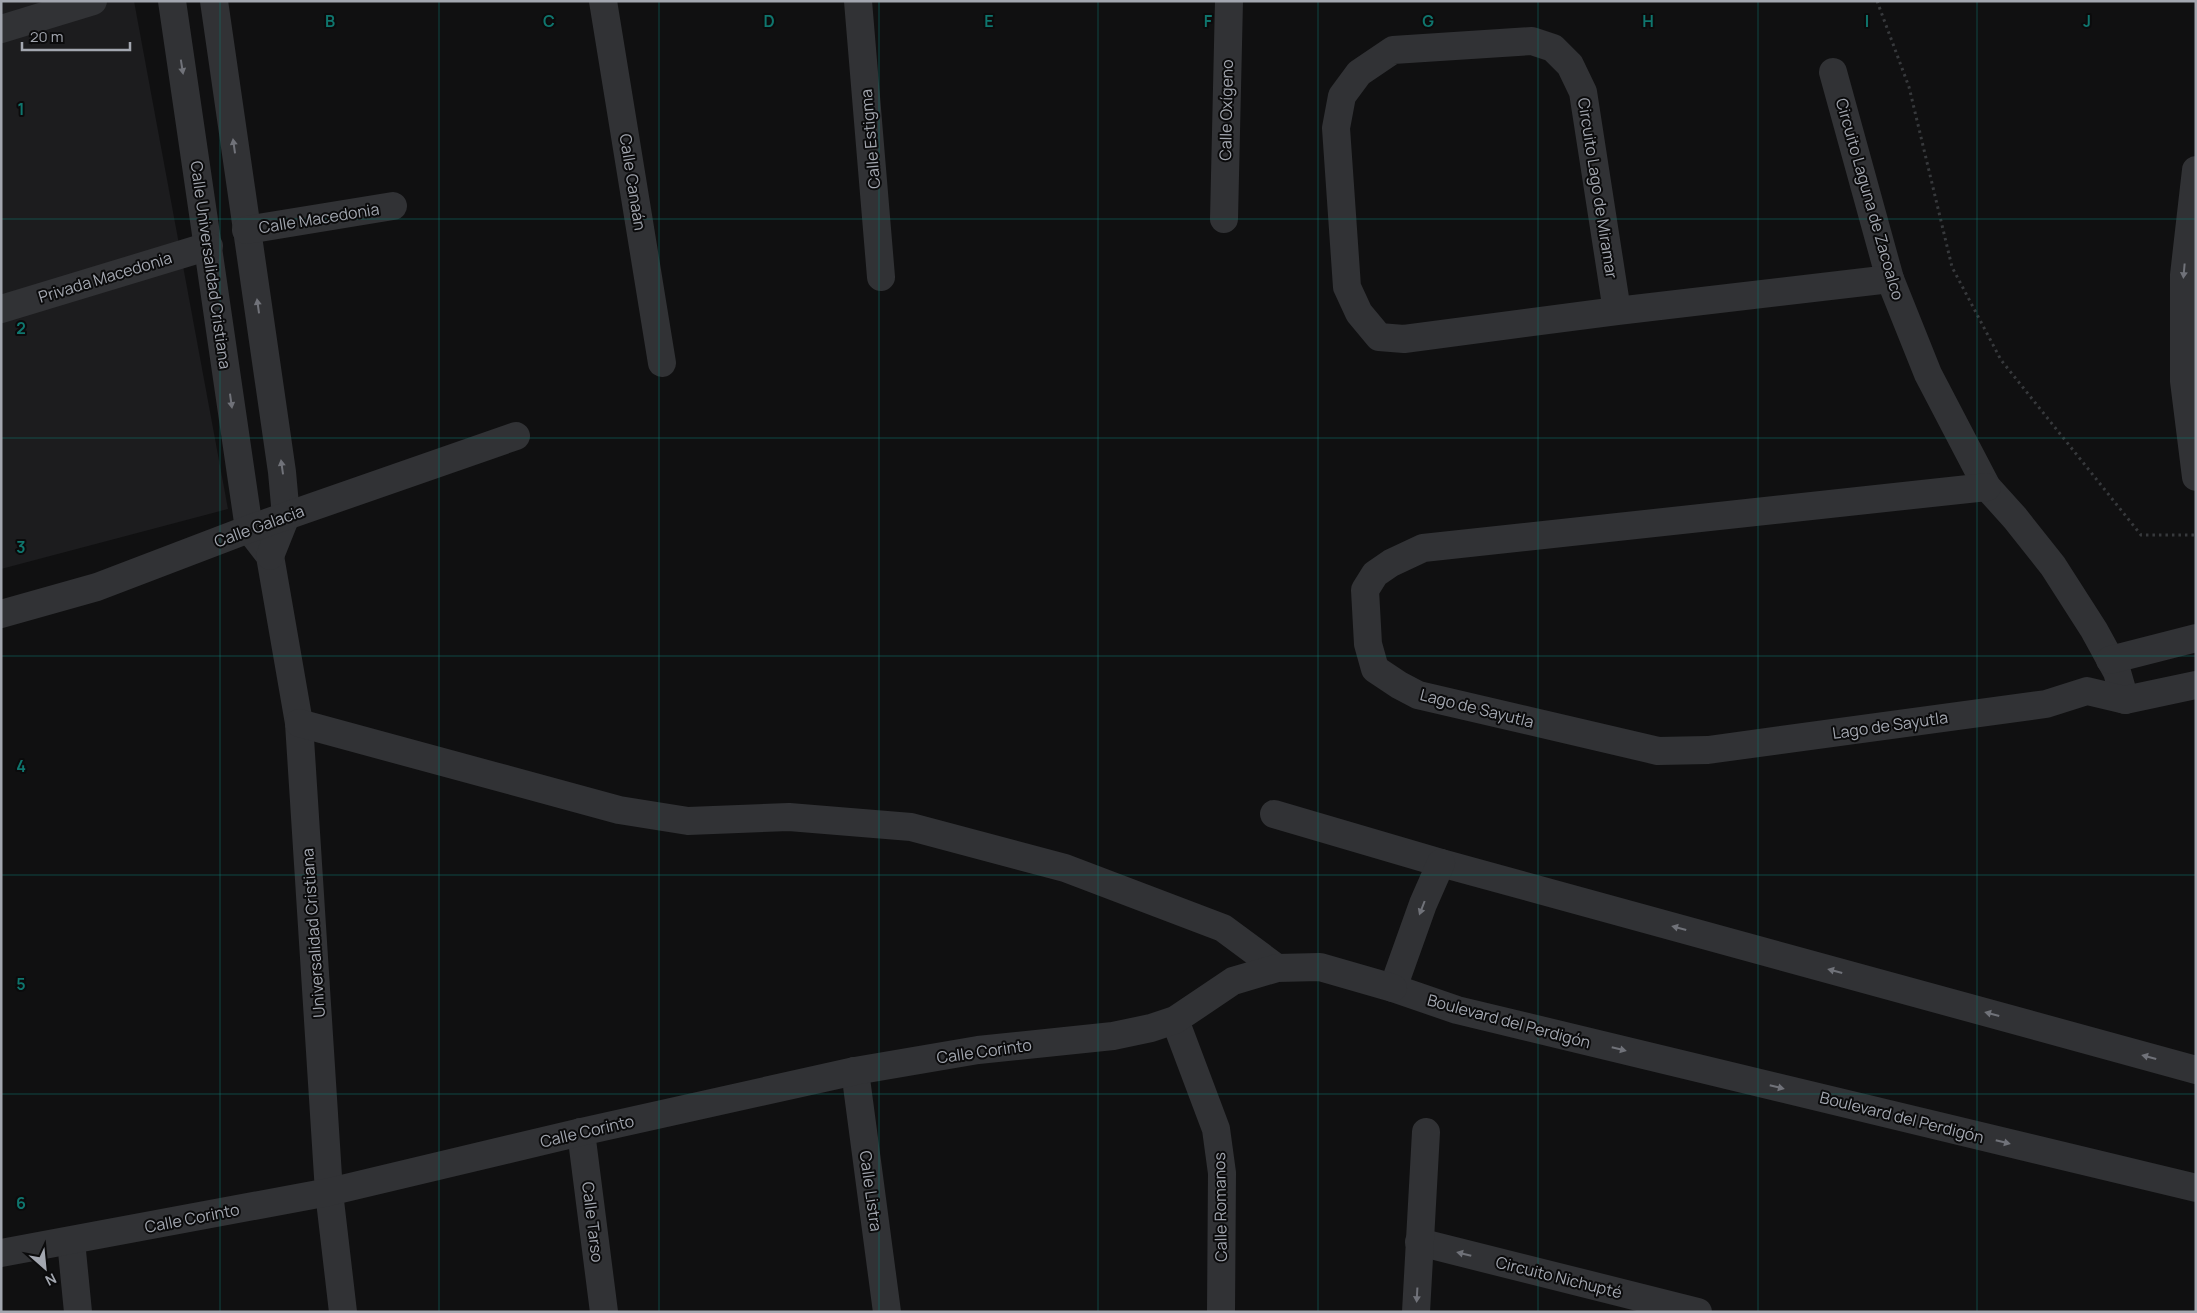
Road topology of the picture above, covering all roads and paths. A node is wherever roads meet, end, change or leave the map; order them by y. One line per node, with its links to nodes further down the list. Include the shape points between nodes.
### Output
1 (93, 1): 8 (street)
2 (172, 1): 14 (street, Calle Universalidad Cristiana, one-way to 14)
3 (214, 1): 13 (street, one-way to 3)
4 (603, 1): 19 (street, Calle Canaán)
5 (858, 1): 15 (street, Calle Estigma)
6 (1229, 1): 12 (street, Calle Oxígeno)
7 (1877, 1): 25 (path, via 1909,87 1952,267 2001,360 2141,535)
8 (1, 30)
9 (1833, 72): 16 (street, Circuito Laguna de Zacoalco)
10 (2196, 170): 21 (street, one-way to 21, via 2184,275 2184,381)
11 (393, 206): 13 (street, Calle Macedonia)
12 (1224, 219)
13 (246, 230): 23 (street, one-way to 13)
14 (209, 246): 17 (street, Privada Macedonia); 24 (street, Calle Universalidad Cristiana, one-way to 24)
15 (881, 277)
16 (1890, 279): 18 (street, Circuito Lago de Miramar); 22 (street, Circuito Laguna de Zacoalco, via 1928,374)
17 (1, 309)
18 (1617, 311): 18 (street, Circuito Lago de Miramar, via 1404,339 1379,337 1359,313 1347,287 1336,128 1342,96 1359,73 1393,50 1532,41 1553,48 1570,65 1583,92)
19 (662, 363)
20 (516, 436): 23 (street, Calle Galacia)
21 (2196, 476)
22 (1987, 487): 29 (street, Circuito Laguna de Zacoalco, via 2053,566); 31 (street, Lago de Sayutla, via 1423,548 1375,574 1365,590 1368,644 1375,669 1418,695 1658,751 1708,750 2046,704)
23 (286, 516): 24 (street, Calle Galacia); 26 (street)
24 (249, 529): 26 (street, Universalidad Cristiana); 27 (street, Calle Galacia, via 97,588)
25 (2196, 534)
26 (270, 556): 33 (street, Universalidad Cristiana)
27 (1, 614)
28 (2196, 638): 29 (street)
29 (2110, 660): 31 (street); 32 (street, Circuito Laguna de Zacoalco)
30 (2196, 685): 32 (street)
31 (2087, 691): 32 (street)
32 (2125, 700)
33 (299, 723): 36 (street, via 619,810 688,821 788,817 911,826 1065,868 1223,928); 44 (street, Universalidad Cristiana)
34 (1274, 814): 35 (street)
35 (1441, 863): 37 (street, one-way to 37); 39 (street, one-way to 35)
36 (1278, 968): 37 (street, Boulevard del Perdigón, via 1320,967); 38 (street, Calle Corinto, via 1233,981)
37 (1393, 988): 43 (street, Boulevard del Perdigón, one-way to 43, via 1457,1010)
38 (1175, 1020): 40 (street, Calle Corinto, via 1113,1036 978,1050); 53 (street, Calle Romanos, via 1216,1129 1222,1173)
39 (2196, 1070)
40 (855, 1071): 41 (street, Calle Corinto); 52 (street, Calle Listra)
41 (581, 1132): 44 (street, Calle Corinto); 51 (street, Calle Tarso)
42 (1426, 1132): 46 (street)
43 (2196, 1188)
44 (329, 1192): 45 (street, Calle Corinto); 50 (street, Universalidad Cristiana)
45 (71, 1241): 47 (street, Calle Corinto); 49 (street)
46 (1419, 1242): 48 (street, Circuito Nichupté, one-way to 46); 54 (street, one-way to 54)
47 (1, 1253)
48 (1663, 1307): 55 (street, Circuito Nichupté)
49 (78, 1312)
50 (343, 1312)
51 (604, 1312)
52 (886, 1312)
53 (1221, 1312)
54 (1416, 1312)
55 (1698, 1312)

